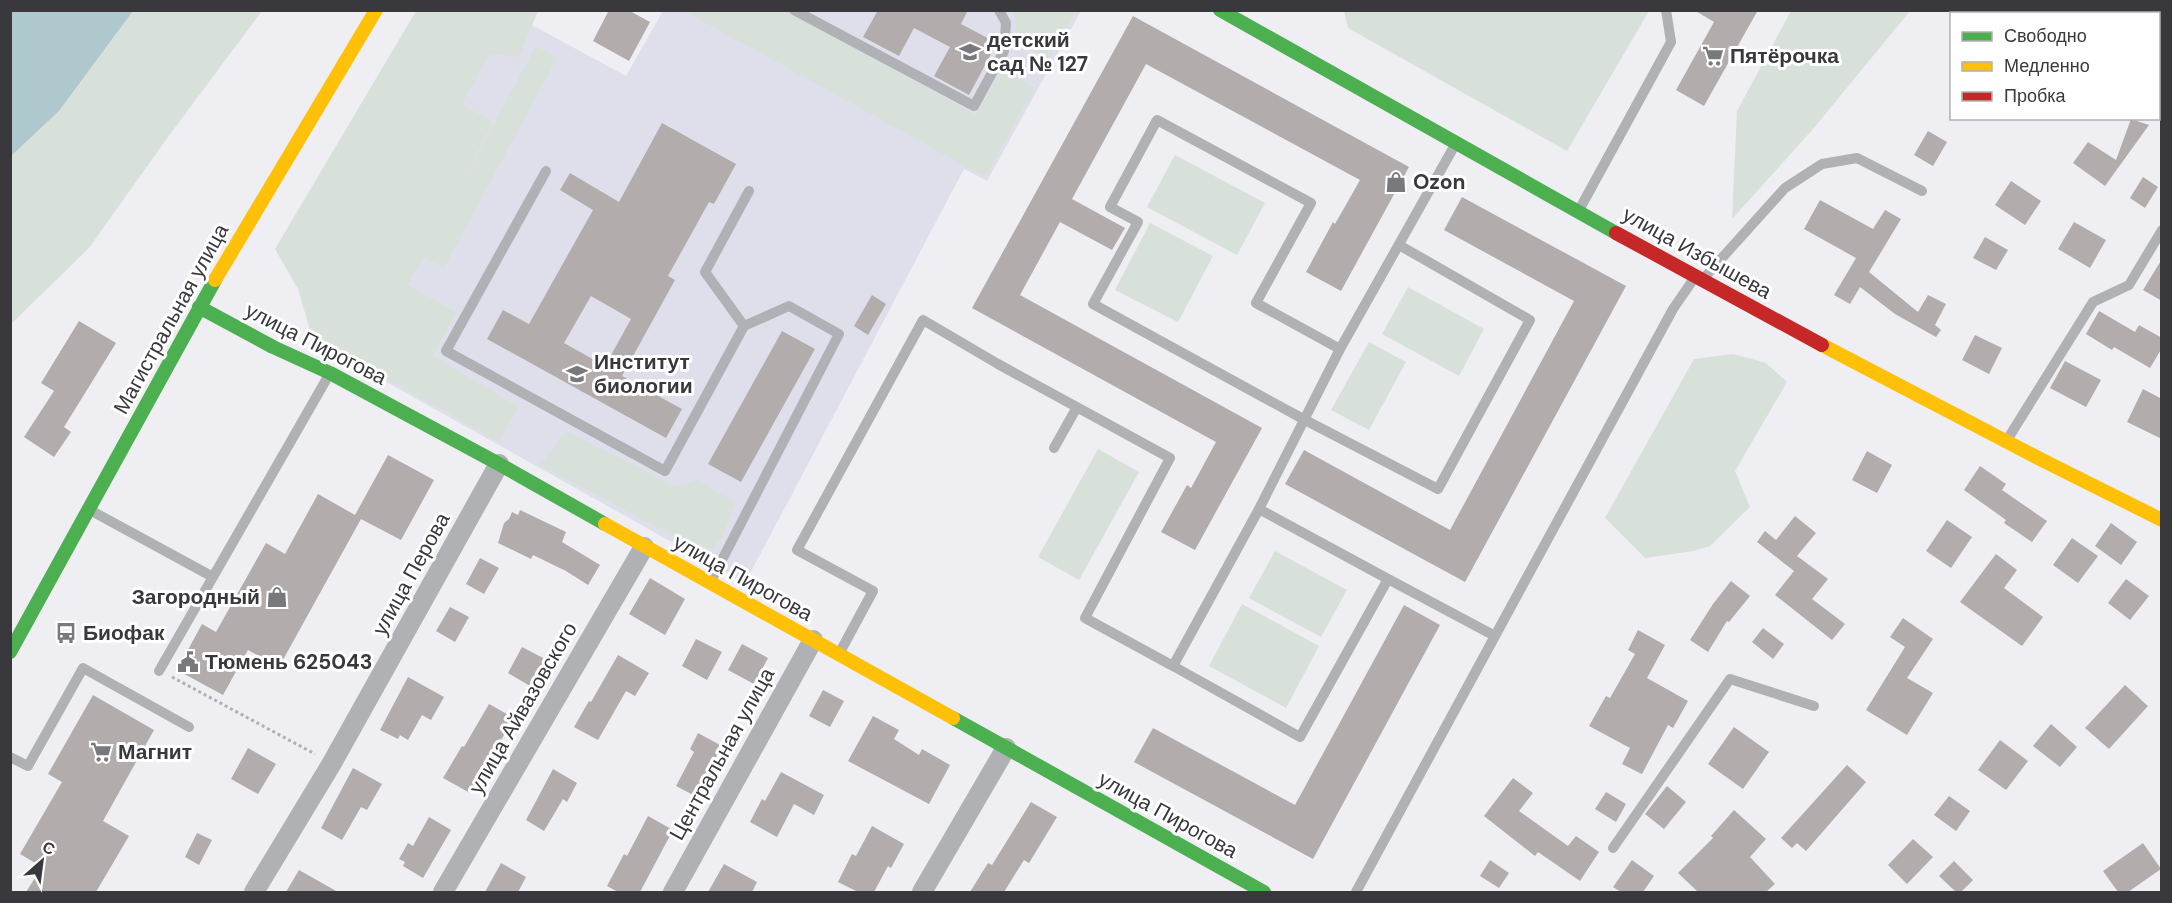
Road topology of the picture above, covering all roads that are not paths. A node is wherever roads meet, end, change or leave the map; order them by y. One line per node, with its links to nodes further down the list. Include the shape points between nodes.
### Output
1 (376, 10): 14 (street, Магистральная улица)
2 (794, 10): 3 (lane, via 974,106 1004,51 1006,23)
3 (999, 10)
4 (1220, 10): 6 (street, улица Избышева)
5 (1666, 10): 10 (lane, via 1671,42)
6 (1456, 143): 10 (street, улица Избышева); 12 (lane)
7 (546, 171): 15 (lane, via 446,351 665,471)
8 (748, 191): 15 (lane, via 705,272)
9 (1922, 191): 13 (lane, via 1857,158 1822,164 1785,188)
10 (1578, 212): 13 (street, улица Избышева)
11 (2162, 230): 20 (lane, via 2129,285 2093,302)
12 (1399, 245): 16 (lane); 19 (lane, via 1530,320 1438,489)
13 (1699, 279): 20 (street, улица Избышева); 30 (lane, via 1673,309)
14 (199, 307): 17 (street, улица Пирогова); 24 (street, Магистральная улица)
15 (744, 326): 29 (lane, via 789,306 840,334)
16 (1340, 348): 19 (lane); 19 (lane, via 1256,303 1311,203 1157,120 1110,207 1138,222 1093,304)
17 (330, 373): 22 (street, улица Пирогова); 27 (lane)
18 (1077, 407): 21 (lane); 33 (lane, via 923,320 797,550 873,591); 34 (lane, via 1170,458 1085,618)
19 (1305, 420): 23 (lane)
20 (2005, 443): 25 (street, улица Избышева)
21 (1054, 448)
22 (499, 464): 26 (street, улица Пирогова); 41 (street, улица Перова, via 332,763)
23 (1258, 509): 28 (lane); 34 (lane)
24 (89, 510): 27 (lane); 32 (street, Магистральная улица)
25 (2162, 520)
26 (644, 547): 29 (street, улица Пирогова); 42 (street, улица Айвазовского)
27 (213, 577): 35 (lane)
28 (1388, 579): 30 (lane); 34 (lane, via 1300,737)
29 (710, 584): 31 (street, улица Пирогова)
30 (1495, 636): 46 (lane)
31 (813, 640): 33 (street, улица Пирогова); 43 (street, Центральная улица)
32 (10, 652)
33 (839, 654): 38 (street, улица Пирогова)
34 (1173, 666)
35 (159, 670)
36 (1814, 706): 40 (lane, via 1730,679)
37 (189, 728): 39 (lane, via 83,668 28,766)
38 (1006, 748): 44 (street); 45 (street, улица Пирогова)
39 (10, 757)
40 (1613, 848)
41 (254, 892)
42 (443, 892)
43 (673, 892)
44 (922, 892)
45 (1264, 892)
46 (1356, 892)

